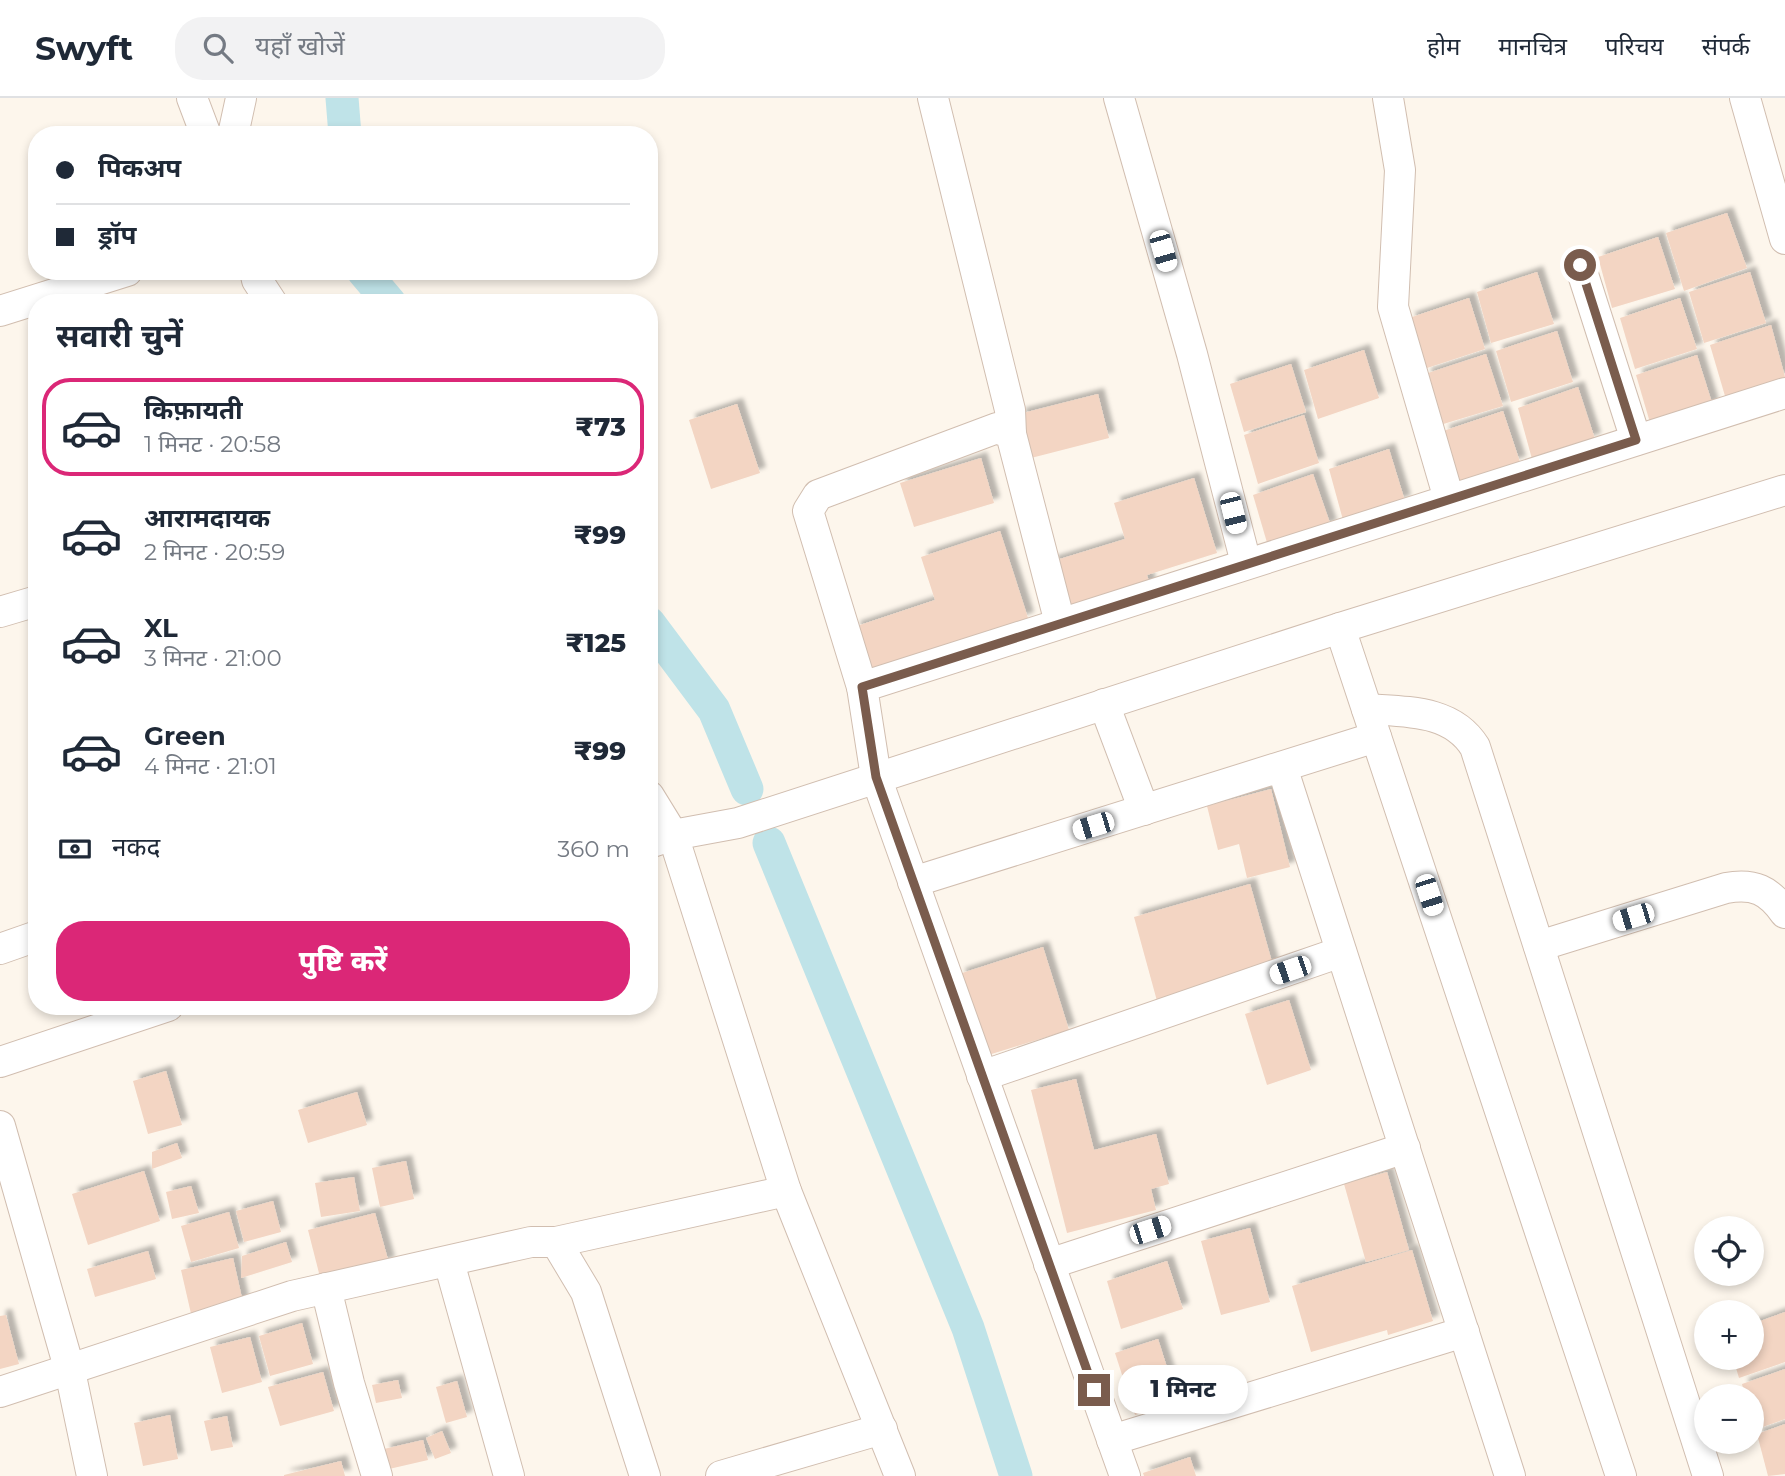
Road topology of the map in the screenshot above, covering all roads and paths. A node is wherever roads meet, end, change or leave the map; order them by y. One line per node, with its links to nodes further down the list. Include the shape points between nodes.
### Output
1 (192, 98): 7 (street)
2 (241, 98): 8 (street)
3 (933, 98): 16 (street, via 1010,410)
4 (1119, 98): 20 (street, via 1192,354)
5 (1388, 98): 19 (street, via 1400,170 1393,307)
6 (1745, 98): 9 (street)
7 (203, 126)
8 (235, 126)
9 (1785, 239)
10 (1580, 265): 17 (street)
11 (105, 280): 12 (street)
12 (71, 294)
13 (28, 309): 14 (street)
14 (0, 311)
15 (1785, 393): 17 (street)
16 (1011, 434): 23 (street); 25 (street, via 997,428 818,495 808,511)
17 (1636, 440): 19 (street)
18 (1785, 489): 24 (street)
19 (1450, 499): 20 (street)
20 (1245, 563): 23 (street)
21 (28, 604): 22 (street)
22 (0, 612)
23 (1060, 623): 25 (street)
24 (1340, 628): 26 (street); 27 (street)
25 (862, 687): 29 (street)
26 (1104, 704): 29 (street); 30 (street)
27 (1372, 723): 28 (street); 35 (street, via 1413,712 1465,730 1475,747); 61 (street)
28 (1282, 767): 30 (street); 37 (street)
29 (876, 777): 31 (street, via 738,823); 32 (street)
30 (1144, 810): 32 (street)
31 (661, 839): 43 (street)
32 (914, 882): 40 (street)
33 (1785, 913): 35 (street, via 1760,888 1747,884)
34 (28, 939): 36 (street)
35 (1539, 946): 62 (street)
36 (0, 949)
37 (1341, 952): 40 (street); 42 (street)
38 (140, 1015): 39 (street)
39 (0, 1062)
40 (982, 1076): 46 (street)
41 (0, 1126): 49 (street)
42 (1405, 1148): 46 (street); 48 (street)
43 (786, 1191): 44 (street); 51 (street)
44 (556, 1242): 45 (street, via 531,1242); 56 (street, via 586,1292)
45 (449, 1262): 47 (street); 55 (street)
46 (1049, 1264): 52 (street)
47 (326, 1288): 49 (street, via 195,1326); 54 (street)
48 (1464, 1332): 52 (street); 60 (street)
49 (70, 1371): 50 (street); 53 (street)
50 (0, 1392)
51 (882, 1429): 57 (street); 58 (street)
52 (1112, 1440): 59 (street)
53 (92, 1476)
54 (377, 1476)
55 (509, 1476)
56 (645, 1476)
57 (721, 1476)
58 (900, 1476)
59 (1125, 1476)
60 (1510, 1476)
61 (1622, 1476)
62 (1709, 1476)

